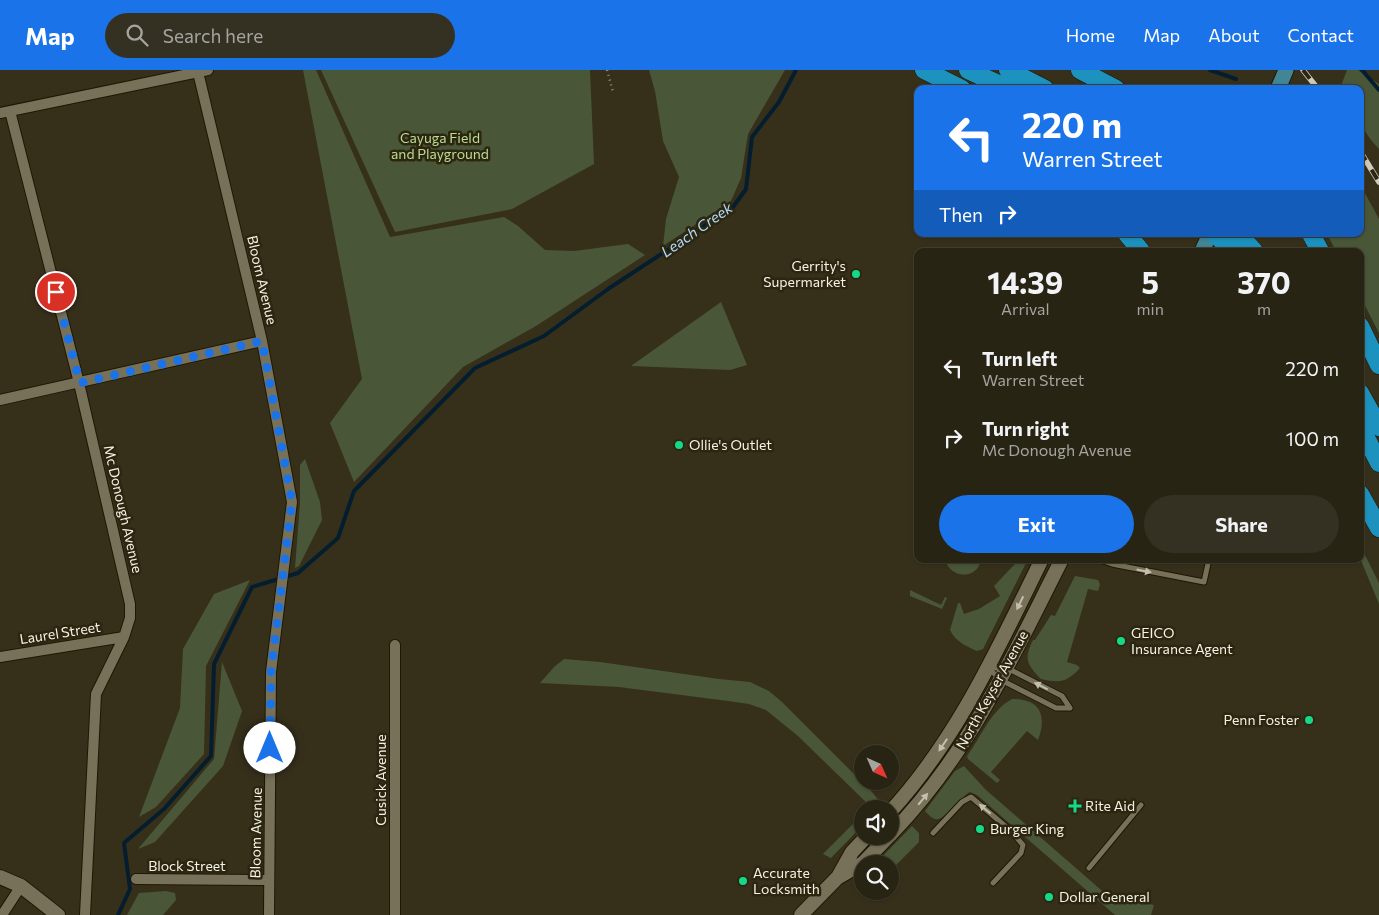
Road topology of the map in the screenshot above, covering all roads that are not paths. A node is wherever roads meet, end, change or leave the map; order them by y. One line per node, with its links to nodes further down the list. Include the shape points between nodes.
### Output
1 (924, 70): 7 (highway)
2 (968, 70): 8 (highway)
3 (1008, 70): 9 (highway)
4 (1080, 70): 10 (highway)
5 (1286, 70): 11 (main road)
6 (203, 71): 12 (street); 18 (street, Bloom Avenue)
7 (954, 85)
8 (1000, 85)
9 (1037, 85)
10 (1108, 85)
11 (1280, 85)
12 (5, 112): 20 (street, Mc Donough Avenue)
13 (1129, 237): 16 (highway)
14 (1222, 237): 15 (highway)
15 (1242, 245)
16 (1139, 248)
17 (1364, 334): 19 (highway)
18 (262, 341): 20 (street); 47 (street, Bloom Avenue, via 292,502 271,672)
19 (1379, 365)
20 (80, 383): 21 (street); 32 (street, Mc Donough Avenue, via 130,604 130,618)
21 (0, 400)
22 (1364, 400): 23 (highway)
23 (1379, 427)
24 (1364, 434): 25 (highway)
25 (1379, 463)
26 (1364, 501): 27 (highway)
27 (1379, 528)
28 (1040, 563): 35 (main road, North Keyser Avenue, one-way to 35)
29 (1060, 563): 36 (main road, North Keyser Avenue)
30 (1109, 563): 31 (lane, one-way to 31, via 1204,582)
31 (1208, 563)
32 (124, 637): 34 (street, Laurel Street); 52 (street, Mc Donough Avenue, via 96,694)
33 (394, 645): 54 (street, Cusick Avenue)
34 (0, 657)
35 (989, 668): 36 (lane); 36 (lane); 37 (main road, North Keyser Avenue, one-way to 37, via 938,752)
36 (1004, 674): 36 (lane, one-way to 36, via 1056,708 1070,708 1062,696); 39 (main road, North Keyser Avenue, one-way to 36, via 939,780)
37 (899, 801)
38 (1141, 806): 43 (lane)
39 (899, 826)
40 (933, 833): 48 (lane, one-way to 40, via 1021,853 1023,845 971,797 962,802)
41 (859, 845): 45 (main road, North Keyser Avenue)
42 (881, 845): 45 (main road, North Keyser Avenue, via 863,863)
43 (1089, 868)
44 (0, 877): 49 (main road)
45 (837, 878): 55 (main road, North Keyser Avenue)
46 (136, 879): 47 (street, Block Street)
47 (269, 880): 53 (street, Bloom Avenue)
48 (993, 883)
49 (21, 886): 50 (street); 51 (main road)
50 (2, 915)
51 (58, 915)
52 (84, 915)
53 (269, 915)
54 (395, 915)
55 (801, 915)

